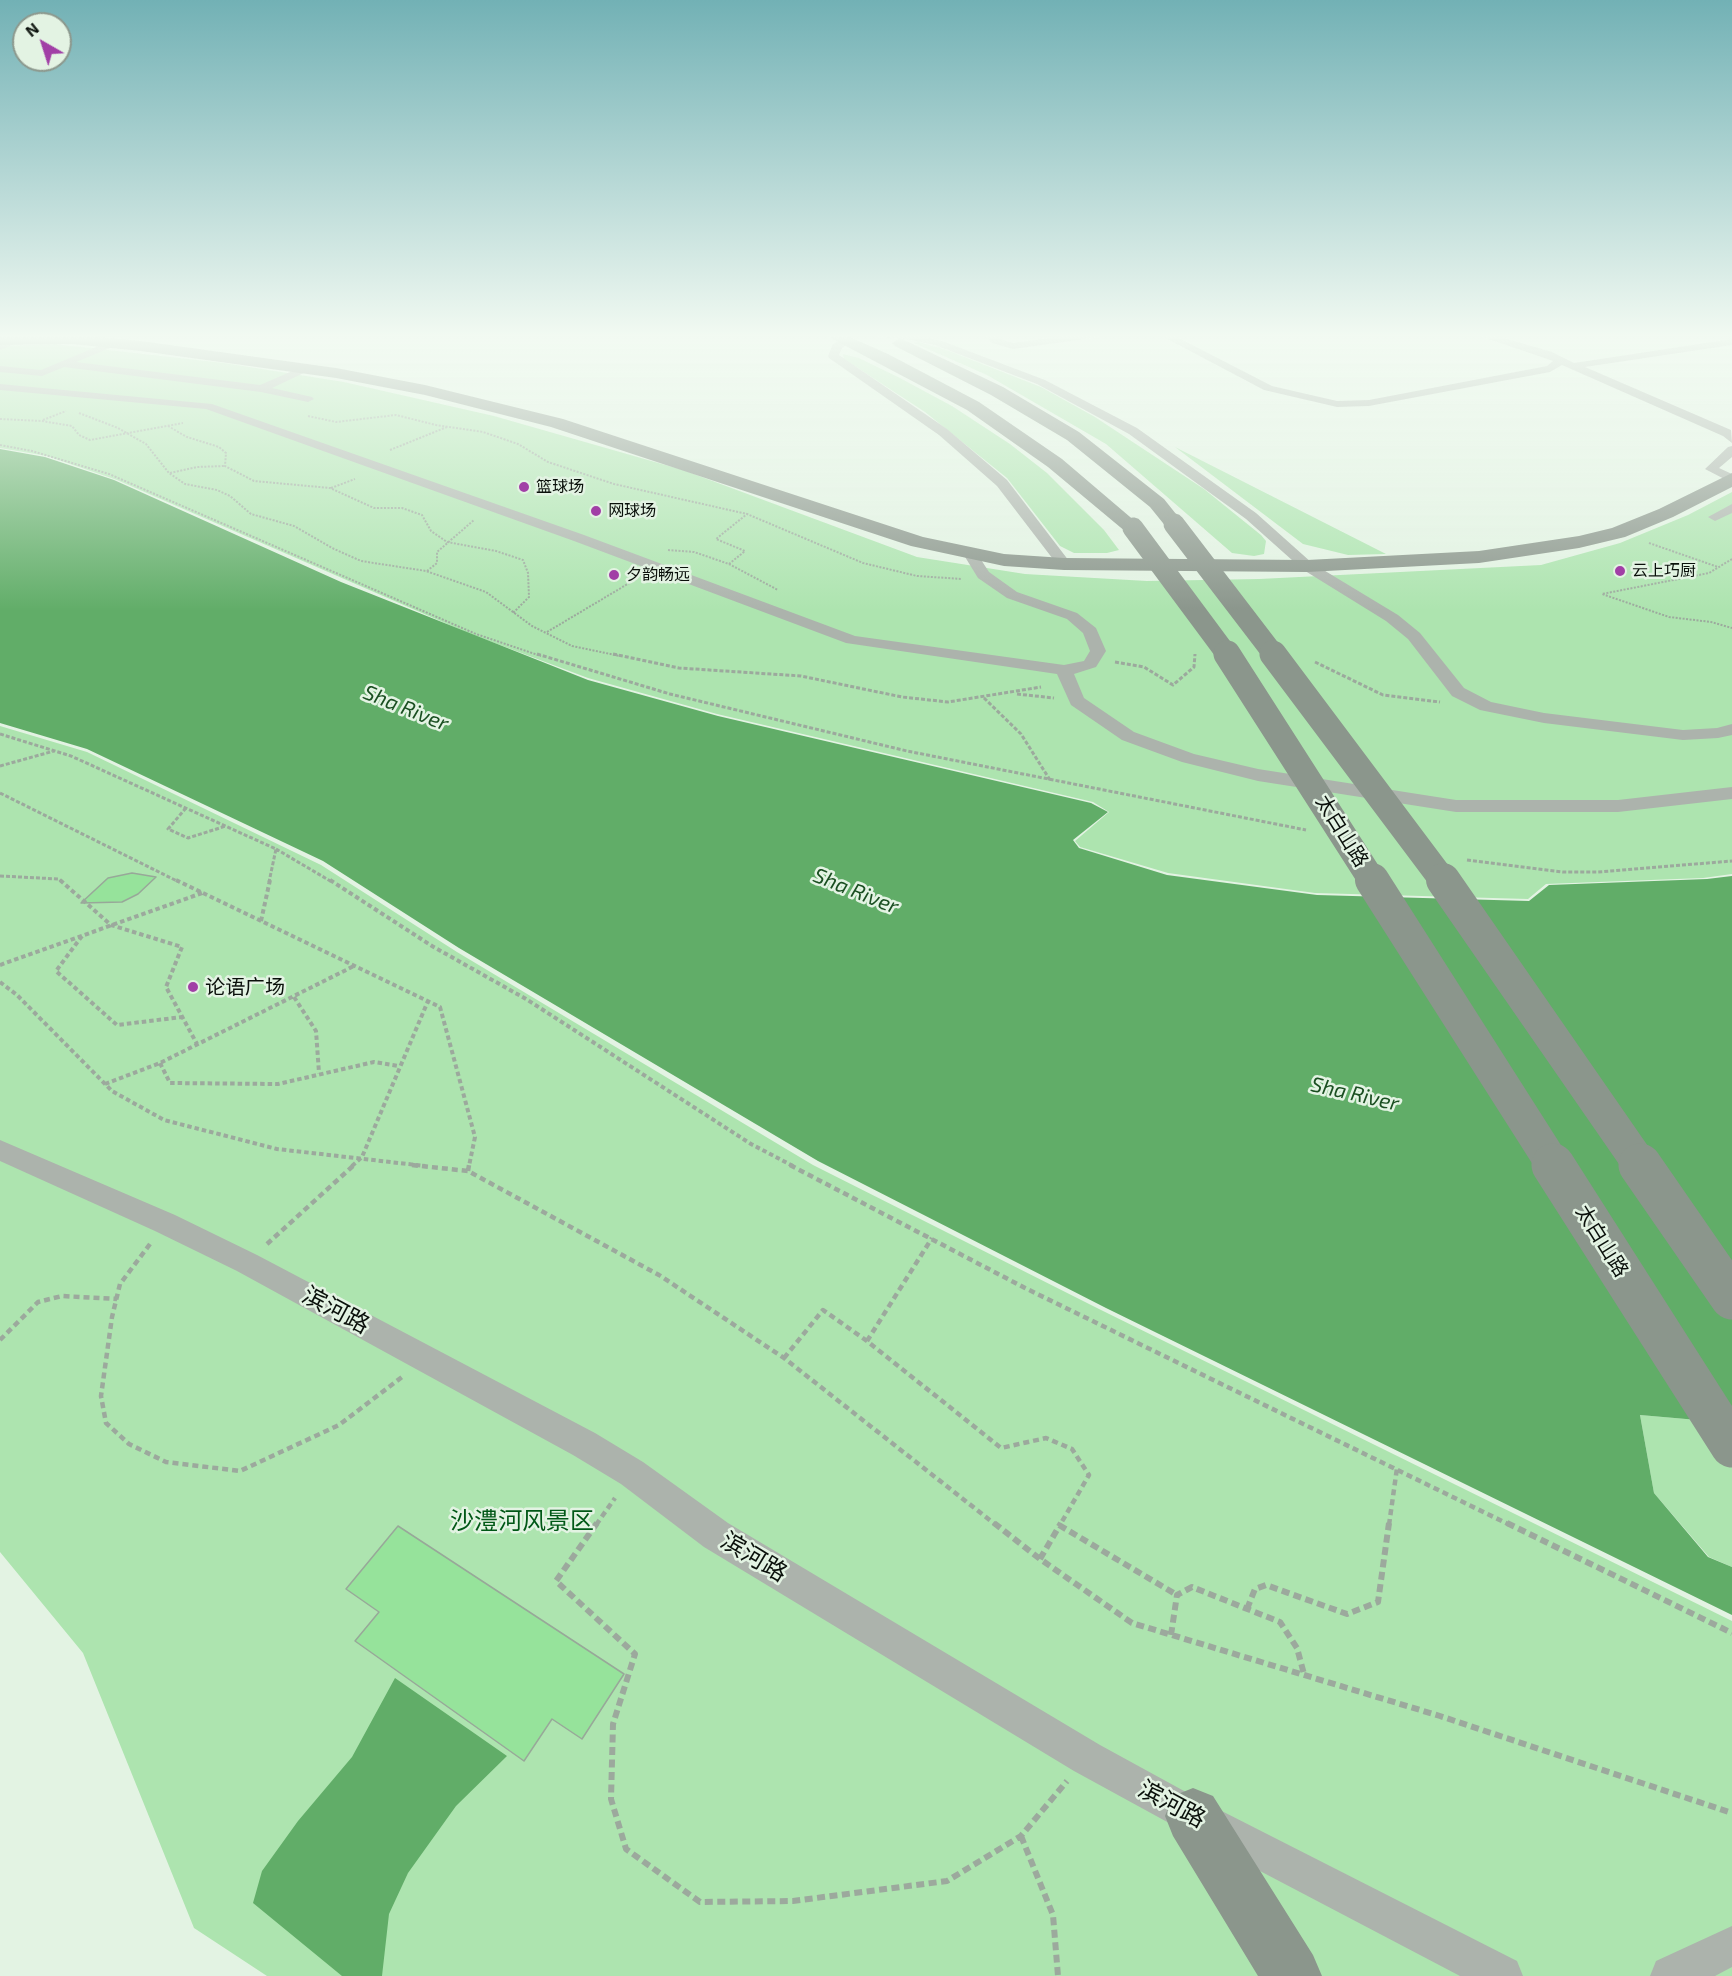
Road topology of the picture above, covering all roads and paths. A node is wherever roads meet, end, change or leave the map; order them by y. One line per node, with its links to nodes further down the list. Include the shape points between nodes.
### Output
1 (72, 426): 14 (path, via 90,440)
2 (109, 426): 14 (path)
3 (166, 426): 14 (path)
4 (167, 426): 19 (path, via 219,447 226,453)
5 (265, 426): 18 (street)
6 (445, 426): 13 (path)
7 (567, 426): 28 (main road, via 918,542)
8 (935, 426): 31 (street, via 1002,483)
9 (1002, 426): 89 (main road, 太白山路, bridge, via 1055,463 1133,528 1246,681)
10 (1056, 426): 83 (main road, bridge, via 1157,503 1174,524 1421,848)
11 (1125, 426): 32 (street, via 1251,516)
12 (1711, 426): 15 (street)
13 (448, 427): 18 (path); 24 (path, via 483,432 518,444 548,462 614,484)
14 (127, 434): 20 (path, via 146,444)
15 (1732, 439)
16 (0, 445): 52 (path, via 109,474 476,634 563,663 670,694 908,751)
17 (1732, 450): 21 (street, via 1711,470)
18 (360, 459): 23 (street)
19 (225, 466): 20 (path); 27 (path, via 254,481 330,488 374,508 402,508 422,515 431,531)
20 (169, 473): 35 (path, via 185,484 217,490 251,514 294,526 361,561)
21 (1732, 479): 26 (main road)
22 (1732, 508): 25 (street)
23 (498, 509): 27 (path, via 469,523); 33 (street)
24 (747, 513): 30 (path, via 716,539 745,551); 36 (path, via 864,563 953,580)
25 (1715, 517)
26 (1618, 533): 32 (main road, via 1479,557); 34 (path)
27 (447, 542): 35 (path, via 437,552 437,563); 37 (path, via 496,551 523,561 529,597)
28 (969, 552): 31 (main road, via 1004,560); 36 (street)
29 (1732, 559): 34 (path)
30 (729, 564)
31 (1064, 564): 32 (main road)
32 (1307, 566): 48 (street, via 1392,618 1414,636 1458,692 1486,706 1544,718 1683,735)
33 (657, 567): 39 (path); 43 (street, via 852,639)
34 (1719, 567): 38 (path, via 1709,573 1602,594 1669,617)
35 (426, 571): 37 (path, via 486,592)
36 (983, 575): 40 (street, via 1012,594 1072,616 1090,631 1098,651)
37 (513, 613): 39 (path)
38 (1732, 628)
39 (546, 633): 45 (path, via 572,646 680,668 801,676 914,699 948,702)
40 (1094, 658): 41 (path, via 1144,667 1173,685); 43 (street)
41 (1194, 667)
42 (1336, 672): 46 (path, via 1383,695)
43 (1066, 676): 44 (path); 47 (street)
44 (1013, 693): 45 (path); 47 (path)
45 (984, 697): 52 (path, via 1021,734)
46 (1410, 700)
47 (1077, 701): 54 (street, via 1128,736 1188,758 1258,775 1456,806 1618,806)
48 (1732, 729)
49 (0, 734): 50 (path)
50 (54, 751): 51 (path); 55 (path)
51 (0, 766)
52 (1051, 780): 57 (path)
53 (0, 793): 62 (path)
54 (1732, 793)
55 (186, 808): 56 (path); 56 (path, via 168,829 188,838)
56 (226, 826): 58 (path)
57 (1314, 832)
58 (276, 849): 63 (path); 81 (path, via 525,999 751,1144)
59 (1464, 859): 60 (path, via 1563,872)
60 (1732, 861)
61 (0, 876): 64 (path, via 59,879)
62 (202, 893): 63 (path); 64 (path)
63 (261, 921): 67 (path)
64 (111, 925): 65 (path); 71 (path, via 182,947 165,987)
65 (82, 936): 66 (path); 71 (path, via 56,971 117,1025)
66 (0, 965)
67 (354, 966): 69 (path); 70 (path)
68 (0, 982): 76 (path, via 17,994)
69 (294, 996): 72 (path); 75 (path, via 316,1031)
70 (428, 1000): 74 (path); 79 (path, via 440,1007 476,1137)
71 (182, 1017): 72 (path)
72 (197, 1044): 73 (path)
73 (160, 1063): 75 (path, via 171,1083 278,1084); 76 (path)
74 (399, 1066): 75 (path, via 374,1062); 78 (path)
75 (319, 1073)
76 (105, 1084): 78 (path, via 164,1120 277,1149)
77 (0, 1150): 80 (street, 滨河路)
78 (362, 1157): 79 (path); 82 (path)
79 (468, 1171): 87 (path, via 659,1275)
80 (165, 1223): 82 (street, 滨河路); 84 (path, via 120,1284)
81 (932, 1238): 86 (path); 90 (path, via 1025,1288)
82 (247, 1263): 88 (street, 滨河路)
83 (1732, 1298)
84 (117, 1299): 85 (path, via 62,1296 38,1302); 88 (path, via 101,1396 106,1423 129,1443 166,1461 240,1471 339,1425)
85 (0, 1340)
86 (867, 1341): 87 (path, via 824,1310); 92 (path, via 1001,1449 1046,1438 1072,1449 1089,1475)
87 (784, 1358): 93 (path)
88 (427, 1359): 91 (street, 滨河路)
89 (1732, 1446)
90 (1397, 1468): 95 (path, via 1378,1602 1347,1614 1266,1585 1255,1589); 96 (path)
91 (632, 1473): 99 (street, 滨河路, via 716,1535); 102 (path, via 556,1581 635,1654 613,1724 611,1799 626,1849 700,1902 793,1901 946,1881)
92 (1059, 1524): 93 (path); 94 (path)
93 (1040, 1559): 97 (path, via 1132,1623)
94 (1177, 1595): 95 (path, via 1192,1587); 97 (path)
95 (1246, 1609): 98 (path, via 1280,1622 1297,1648)
96 (1732, 1633)
97 (1171, 1635): 98 (path)
98 (1304, 1675): 100 (path, via 1440,1716)
99 (1087, 1758): 101 (street, 滨河路); 102 (path)
100 (1732, 1814)
101 (1193, 1816): 105 (main road); 106 (street, 滨河路)
102 (1021, 1836): 104 (path, via 1053,1915)
103 (1732, 1946): 107 (street)
104 (1058, 1976)
105 (1292, 1976)
106 (1503, 1976)
107 (1671, 1976)

